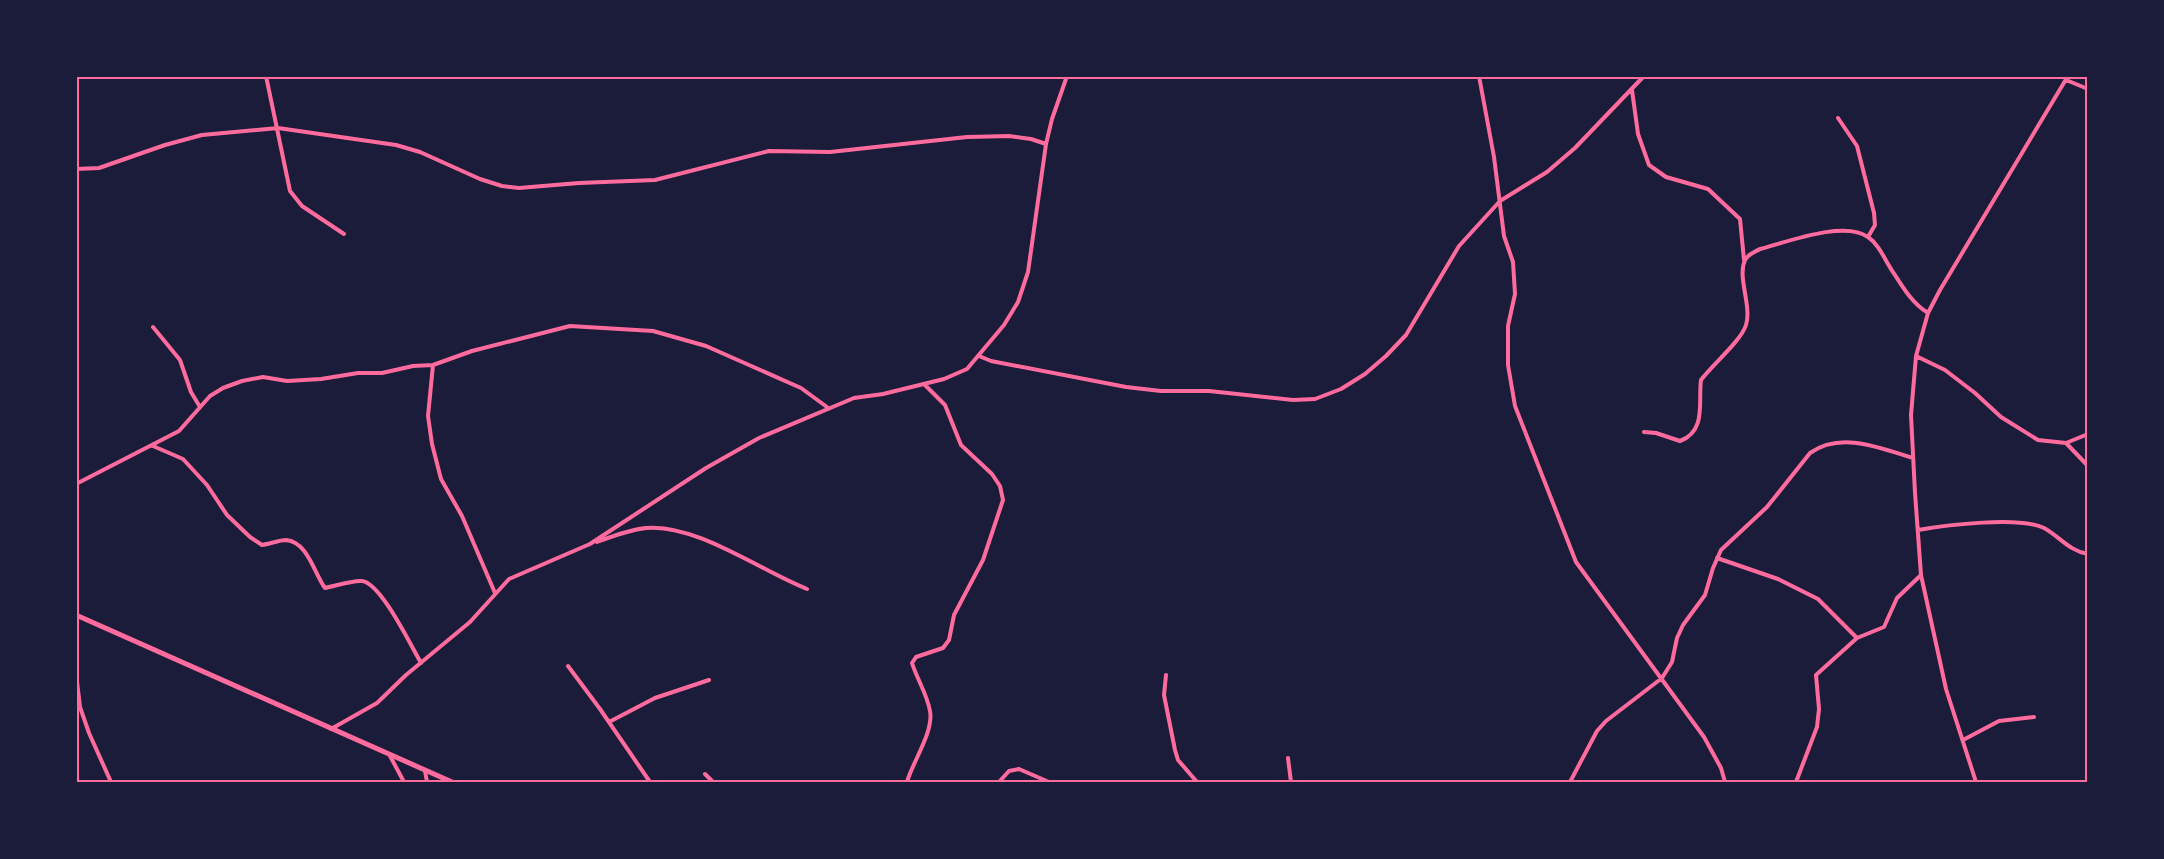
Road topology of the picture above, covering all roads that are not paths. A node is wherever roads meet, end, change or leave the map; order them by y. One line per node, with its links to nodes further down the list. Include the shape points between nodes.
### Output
1 (266, 76): 9 (street)
2 (1067, 76): 10 (street)
3 (1479, 76): 12 (street)
4 (1644, 76): 7 (street)
5 (2067, 78): 6 (street); 16 (street)
6 (2088, 89)
7 (1632, 90): 12 (street, via 1547,172); 15 (street, via 1638,134 1649,165 1666,177 1708,189 1740,219)
8 (1838, 117): 14 (street, via 1857,146 1874,213 1875,225)
9 (278, 128): 10 (street, via 396,145 480,179 519,188 655,180 769,151 838,151 967,137 1009,136); 11 (street, via 202,135 99,168); 13 (street, via 290,191 302,207)
10 (1046, 144): 18 (street, via 1028,273 1004,326)
11 (76, 169)
12 (1500, 201): 18 (street, via 1459,246 1406,335 1365,374 1315,399 1126,387); 44 (street, via 1504,236 1514,262 1508,365 1515,406 1576,562)
13 (344, 234)
14 (1868, 237): 15 (street, via 1850,230 1831,231 1760,249); 16 (street, via 1911,298)
15 (1745, 261): 24 (street, via 1746,325 1701,380 1702,403 1696,427 1680,441)
16 (1928, 313): 19 (street)
17 (153, 327): 22 (street, via 180,360)
18 (979, 356): 21 (street, via 954,376)
19 (1916, 356): 26 (street, via 1945,370 2001,417 2038,440); 28 (street, via 1911,416)
20 (433, 365): 22 (street, via 321,379 287,381 263,377 223,388); 23 (street, via 570,326 653,331 746,362 801,388); 37 (street, via 428,416 441,479 462,516)
21 (924, 384): 23 (street, via 854,398); 60 (street, via 945,405 961,445 992,474 1003,500 983,560 954,615 949,640 943,648 916,657 912,663 931,715 922,750)
22 (200, 407): 27 (street, via 179,431)
23 (828, 408): 32 (street, via 759,438 706,468)
24 (1644, 432)
25 (2088, 434): 26 (street)
26 (2066, 443): 29 (street)
27 (153, 446): 30 (street); 40 (street, via 183,459 250,537 262,545 285,540 297,543 325,588 362,581 373,586)
28 (1913, 458): 31 (street); 34 (street, via 1850,443 1818,447)
29 (2088, 466)
30 (76, 484)
31 (1918, 530): 33 (street, via 1976,523 2027,524 2044,528 2076,551); 35 (street)
32 (590, 544): 36 (street, via 633,530 664,529 712,543); 37 (street, via 518,574)
33 (2088, 554)
34 (1717, 558): 39 (street, via 1778,579 1818,599); 44 (street, via 1705,595 1683,626 1672,662)
35 (1921, 576): 39 (street, via 1897,598 1884,627); 49 (street, via 1946,688)
36 (807, 589)
37 (495, 593): 40 (street, via 470,622)
38 (76, 615): 48 (main road)
39 (1857, 638): 69 (street, via 1816,675 1817,727)
40 (421, 663): 48 (street, via 377,703)
41 (568, 666): 47 (street)
42 (76, 673): 54 (street, via 83,716)
43 (1166, 675): 63 (street, via 1164,695 1174,750)
44 (1662, 678): 67 (street, via 1597,731); 68 (street, via 1704,737)
45 (709, 680): 47 (street, via 655,698)
46 (2034, 717): 49 (street, via 1999,721)
47 (609, 722): 58 (street)
48 (331, 730): 50 (main road)
49 (1963, 740): 70 (street)
50 (389, 754): 52 (main road); 55 (street)
51 (1288, 758): 64 (street)
52 (425, 771): 56 (street); 57 (main road)
53 (705, 774): 59 (street)
54 (111, 783)
55 (404, 783)
56 (427, 783)
57 (452, 783)
58 (650, 783)
59 (713, 783)
60 (907, 783)
61 (999, 783): 62 (street, via 1009,771 1019,769)
62 (1049, 783)
63 (1197, 783)
64 (1291, 783)
65 (1471, 783): 66 (street)
66 (1482, 783)
67 (1570, 783)
68 (1725, 783)
69 (1796, 783)
70 (1976, 783)

